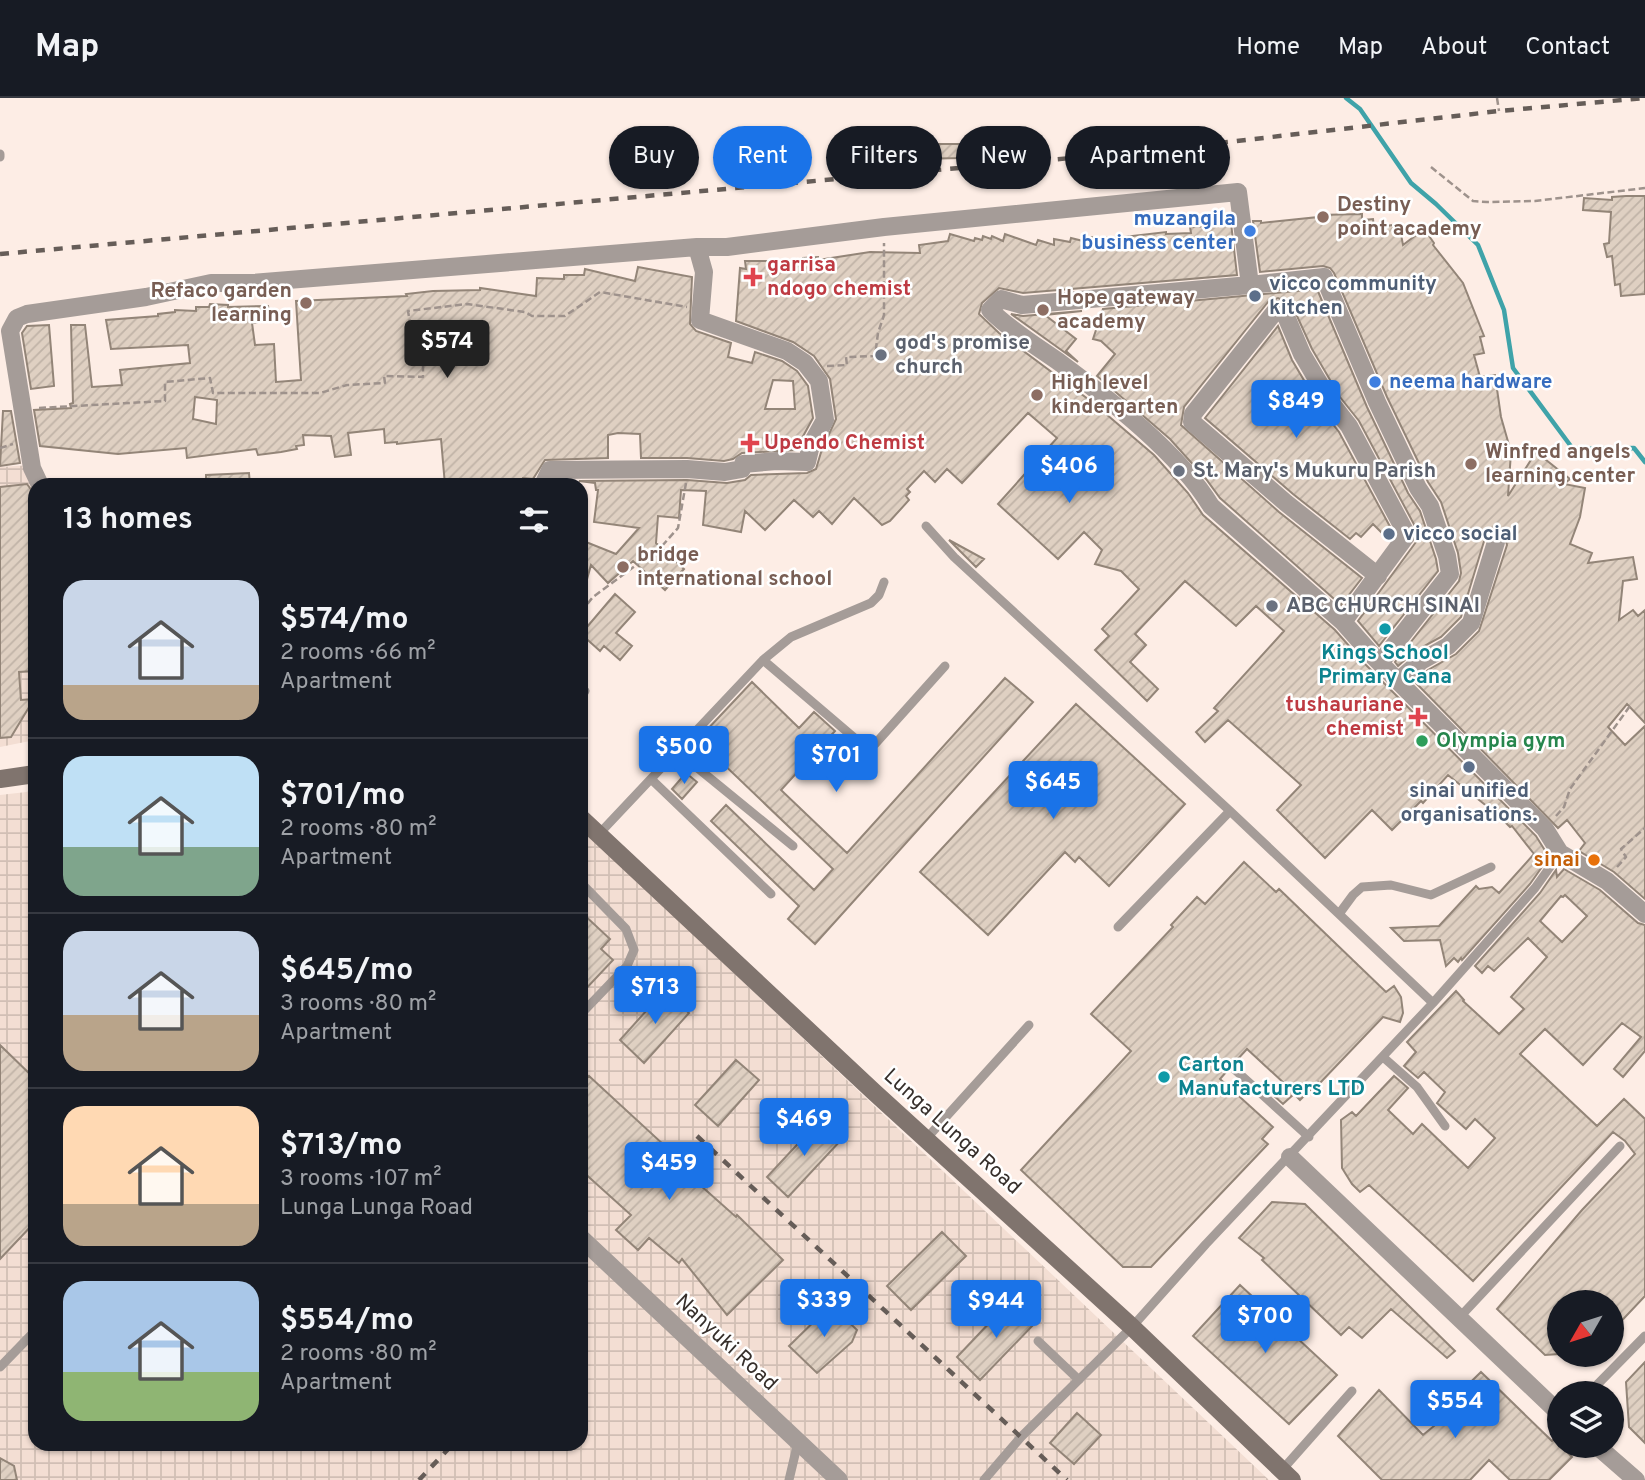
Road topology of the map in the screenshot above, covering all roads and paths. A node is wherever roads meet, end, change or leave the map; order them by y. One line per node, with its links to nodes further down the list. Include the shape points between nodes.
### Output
1 (1497, 98): 2 (path)
2 (1499, 111)
3 (1431, 167): 4 (path, via 1473,201 1535,201)
4 (1645, 188)
5 (884, 227): 6 (street); 7 (street, via 1238,192); 9 (path, via 884,315 875,356 846,357 847,365 827,366 828,385)
6 (697, 247): 8 (street, via 704,272); 10 (street, via 211,283 27,314 18,318 10,331)
7 (1250, 285): 19 (street, via 1022,305 1001,299 990,310 1154,439 1211,506); 21 (street, via 1324,277 1377,402 1430,506 1450,574)
8 (700, 309): 9 (street, via 700,320 787,351 805,363); 10 (path, via 600,292 565,316 532,316 456,304 408,311 416,358 423,358 423,377 384,376 385,383 347,385 320,393 271,394 213,393 211,377 165,382 165,401)
9 (821, 391): 11 (street, via 825,420 807,462 743,464 742,469 725,472)
10 (21, 409): 12 (street)
11 (687, 469): 13 (street, via 550,470); 18 (path, via 678,528 662,546)
12 (37, 478)
13 (547, 478)
14 (926, 526): 29 (lane)
15 (1496, 542): 23 (street, via 1471,623 1448,646)
16 (1378, 576): 16 (street, via 1407,535 1349,426 1277,309 1193,414 1192,422); 19 (street)
17 (884, 582): 20 (lane, via 871,603 791,637)
18 (588, 603)
19 (1343, 622): 21 (street)
20 (763, 660): 22 (lane, via 866,747 875,744); 25 (lane)
21 (1381, 663): 23 (street)
22 (945, 666)
23 (1398, 681): 32 (street)
24 (1630, 706): 32 (path)
25 (678, 752): 28 (lane); 34 (lane)
26 (28, 775): 27 (main road)
27 (0, 779)
28 (651, 779): 33 (lane); 39 (lane)
29 (1230, 811): 40 (lane); 42 (lane)
30 (588, 825): 33 (main road, Lunga Lunga Road)
31 (1645, 828): 37 (path, via 1621,849 1626,857)
32 (1545, 830): 35 (street)
33 (598, 835): 50 (main road, Lunga Lunga Road)
34 (793, 846)
35 (1560, 853): 37 (street); 43 (lane, via 1535,888)
36 (1492, 867): 40 (lane, via 1431,895 1391,885 1362,887)
37 (1606, 881): 41 (street)
38 (588, 890): 44 (lane, via 626,929 634,950 627,966)
39 (771, 894)
40 (1339, 914): 43 (lane)
41 (1645, 914)
42 (1118, 927)
43 (1433, 1003): 46 (lane)
44 (588, 1007)
45 (1029, 1025): 50 (lane)
46 (1383, 1057): 48 (lane, via 1417,1087); 49 (lane)
47 (1233, 1068): 49 (lane)
48 (1445, 1126)
49 (1309, 1137): 52 (lane)
50 (926, 1139): 55 (main road, Lunga Lunga Road)
51 (1620, 1146): 54 (lane)
52 (1290, 1157): 54 (street); 55 (lane)
53 (588, 1245): 64 (street, Nanyuki Road)
54 (1458, 1319): 63 (street)
55 (1132, 1327): 60 (lane); 66 (main road, Lunga Lunga Road)
56 (1645, 1336): 61 (lane)
57 (28, 1338): 59 (lane)
58 (1038, 1341): 60 (lane)
59 (0, 1367)
60 (1079, 1380): 69 (lane)
61 (1601, 1381)
62 (1352, 1391): 66 (lane)
63 (1547, 1402)
64 (798, 1442): 67 (lane); 68 (street, Nanyuki Road)
65 (1611, 1458): 70 (street)
66 (1287, 1475)
67 (789, 1480)
68 (839, 1480)
69 (984, 1480)
70 (1636, 1480)

